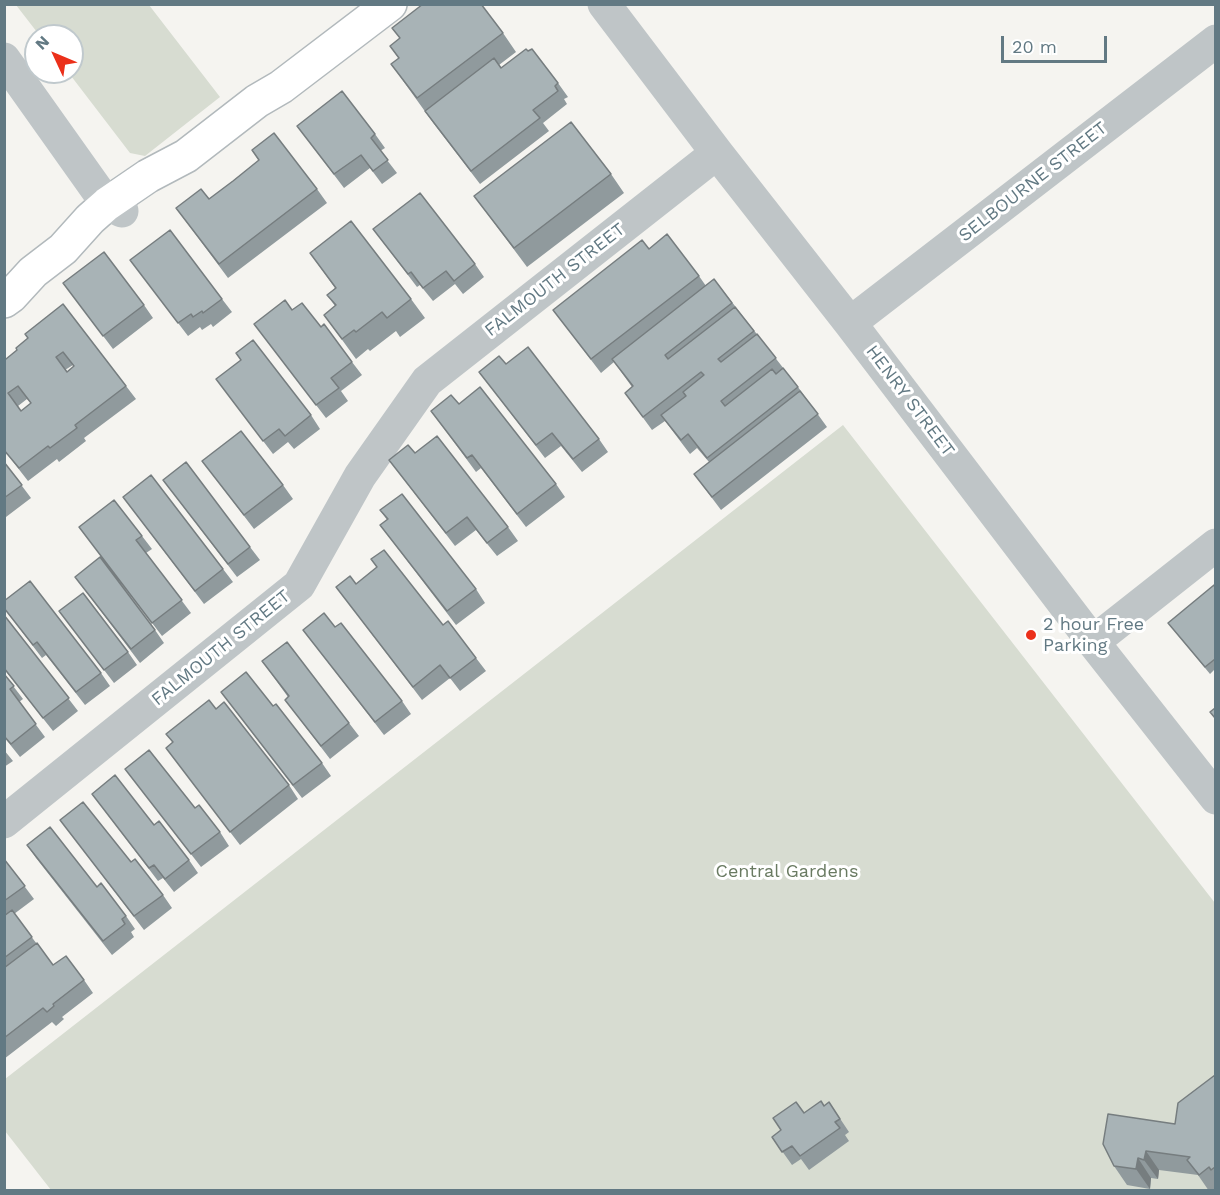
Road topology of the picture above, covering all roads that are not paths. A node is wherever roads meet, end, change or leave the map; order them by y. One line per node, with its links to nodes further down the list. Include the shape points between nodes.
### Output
1 (390, 4): 6 (street, via 186,156 148,176)
2 (604, 4): 5 (street, HENRY STREET)
3 (1215, 41): 8 (street, SELBOURNE STREET)
4 (11, 68): 6 (street)
5 (717, 153): 8 (street, HENRY STREET); 12 (street, FALMOUTH STREET, via 427,381 360,476 299,585)
6 (116, 203): 7 (street, via 90,219)
7 (8, 299)
8 (850, 323): 10 (street, HENRY STREET)
9 (1215, 545): 10 (street)
10 (1093, 642): 11 (street, HENRY STREET)
11 (1215, 798)
12 (4, 822)

